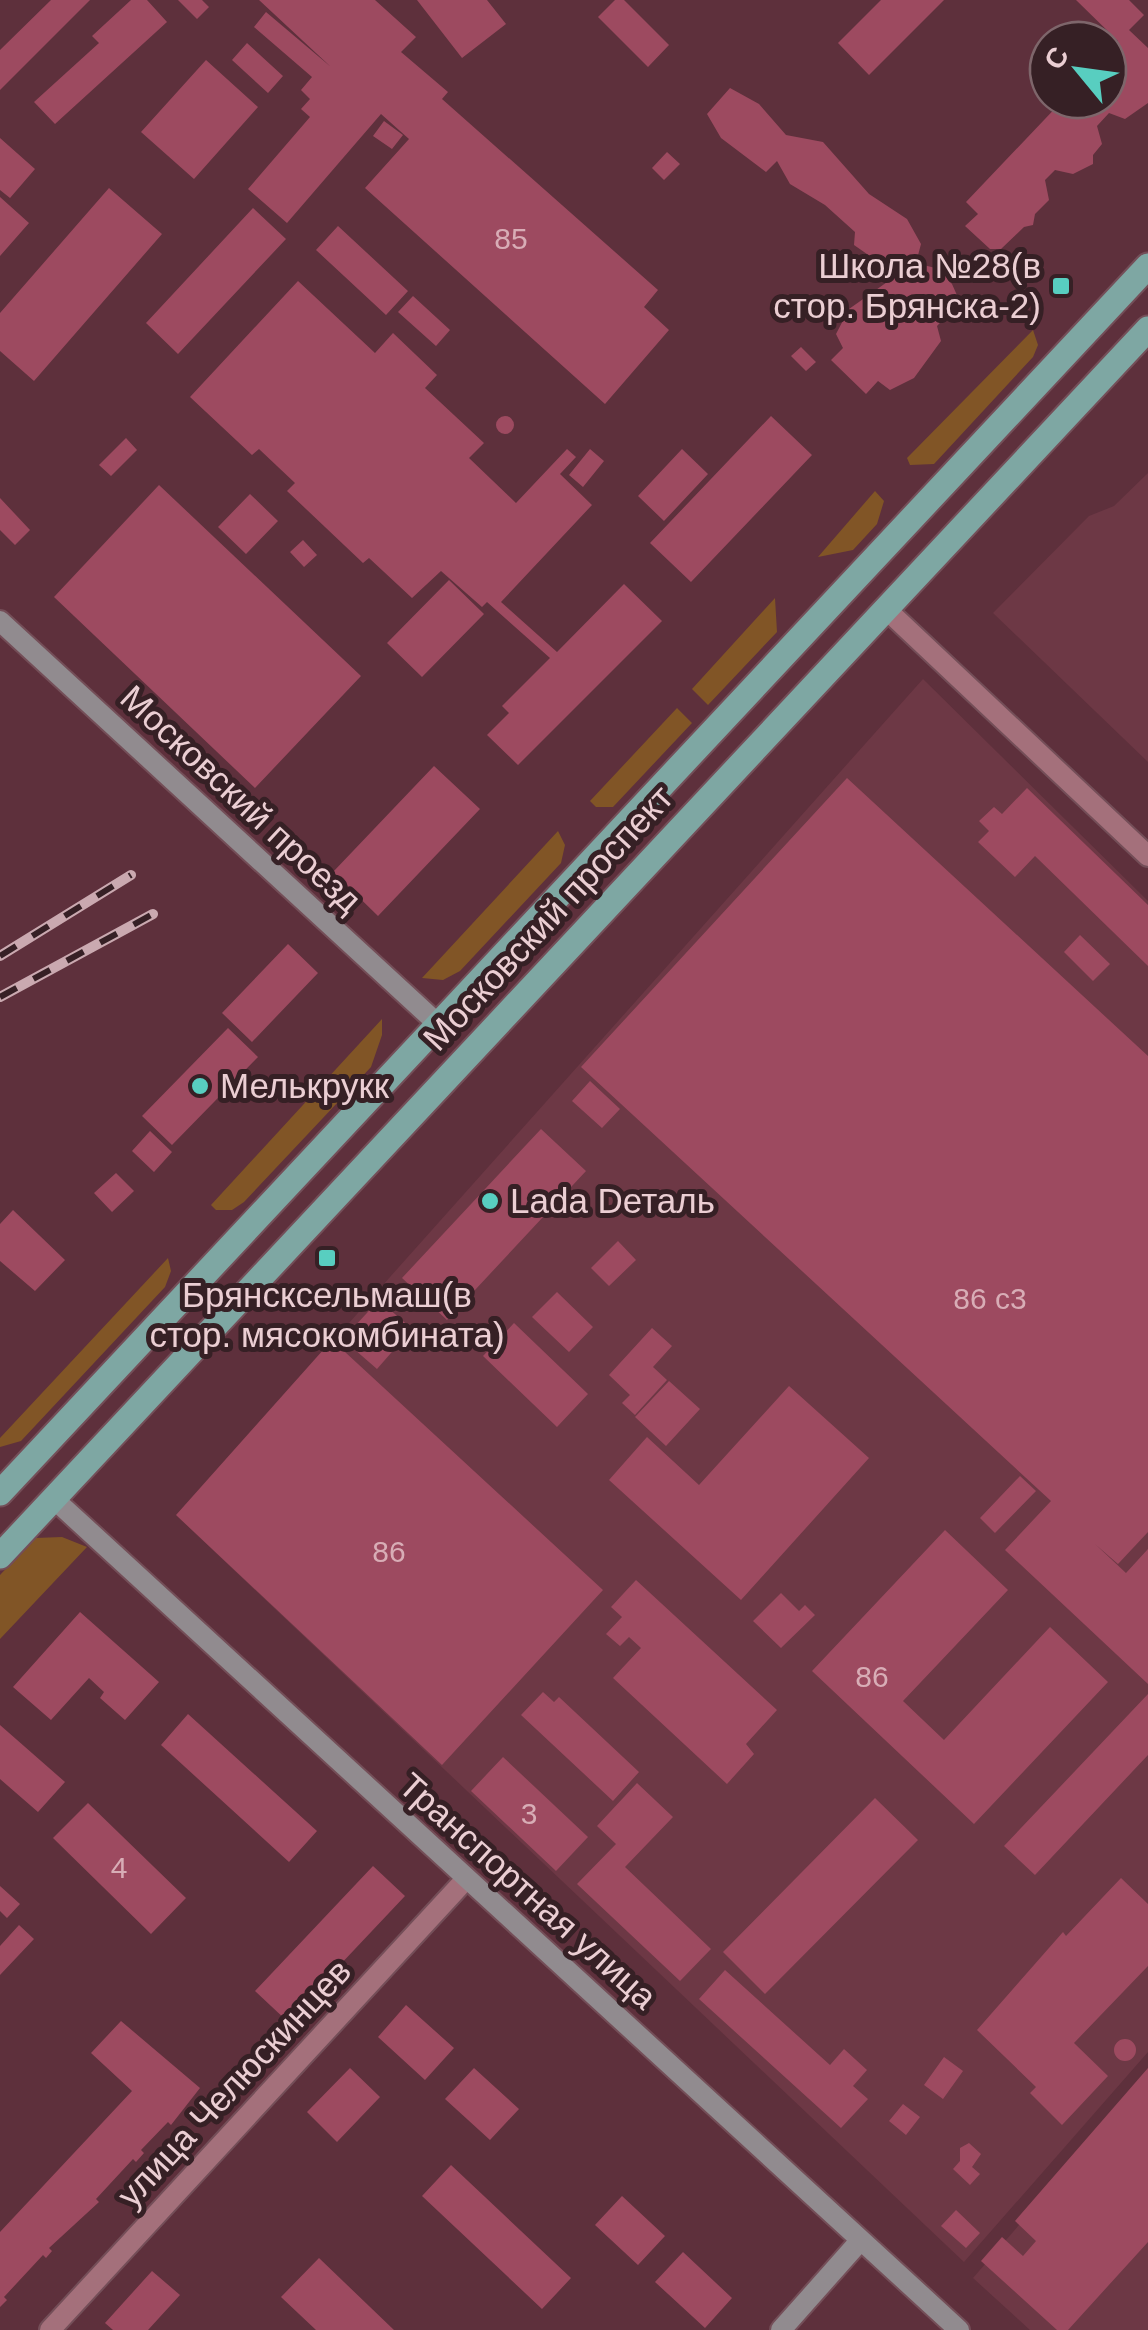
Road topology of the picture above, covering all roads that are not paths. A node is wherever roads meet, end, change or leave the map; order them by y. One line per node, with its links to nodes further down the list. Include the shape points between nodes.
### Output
1 (1148, 266): 3 (main road, Московский проспект)
2 (1148, 328): 4 (main road, Московский проспект)
3 (853, 579): 4 (main road); 7 (main road, Московский проспект)
4 (887, 610): 6 (street); 10 (main road, Московский проспект)
5 (0, 621): 7 (street, Московский проезд)
6 (1148, 856)
7 (438, 1025): 8 (main road, Московский проспект)
8 (22, 1470): 9 (main road, Московский проспект); 10 (main road)
9 (0, 1493)
10 (54, 1500): 11 (main road, Московский проспект); 12 (street, Транспортная улица)
11 (0, 1556)
12 (466, 1879): 13 (street, Транспортная улица); 14 (street, улица Челюскинцев)
13 (859, 2242): 15 (street); 16 (street, Транспортная улица)
14 (50, 2330)
15 (781, 2330)
16 (959, 2330)

